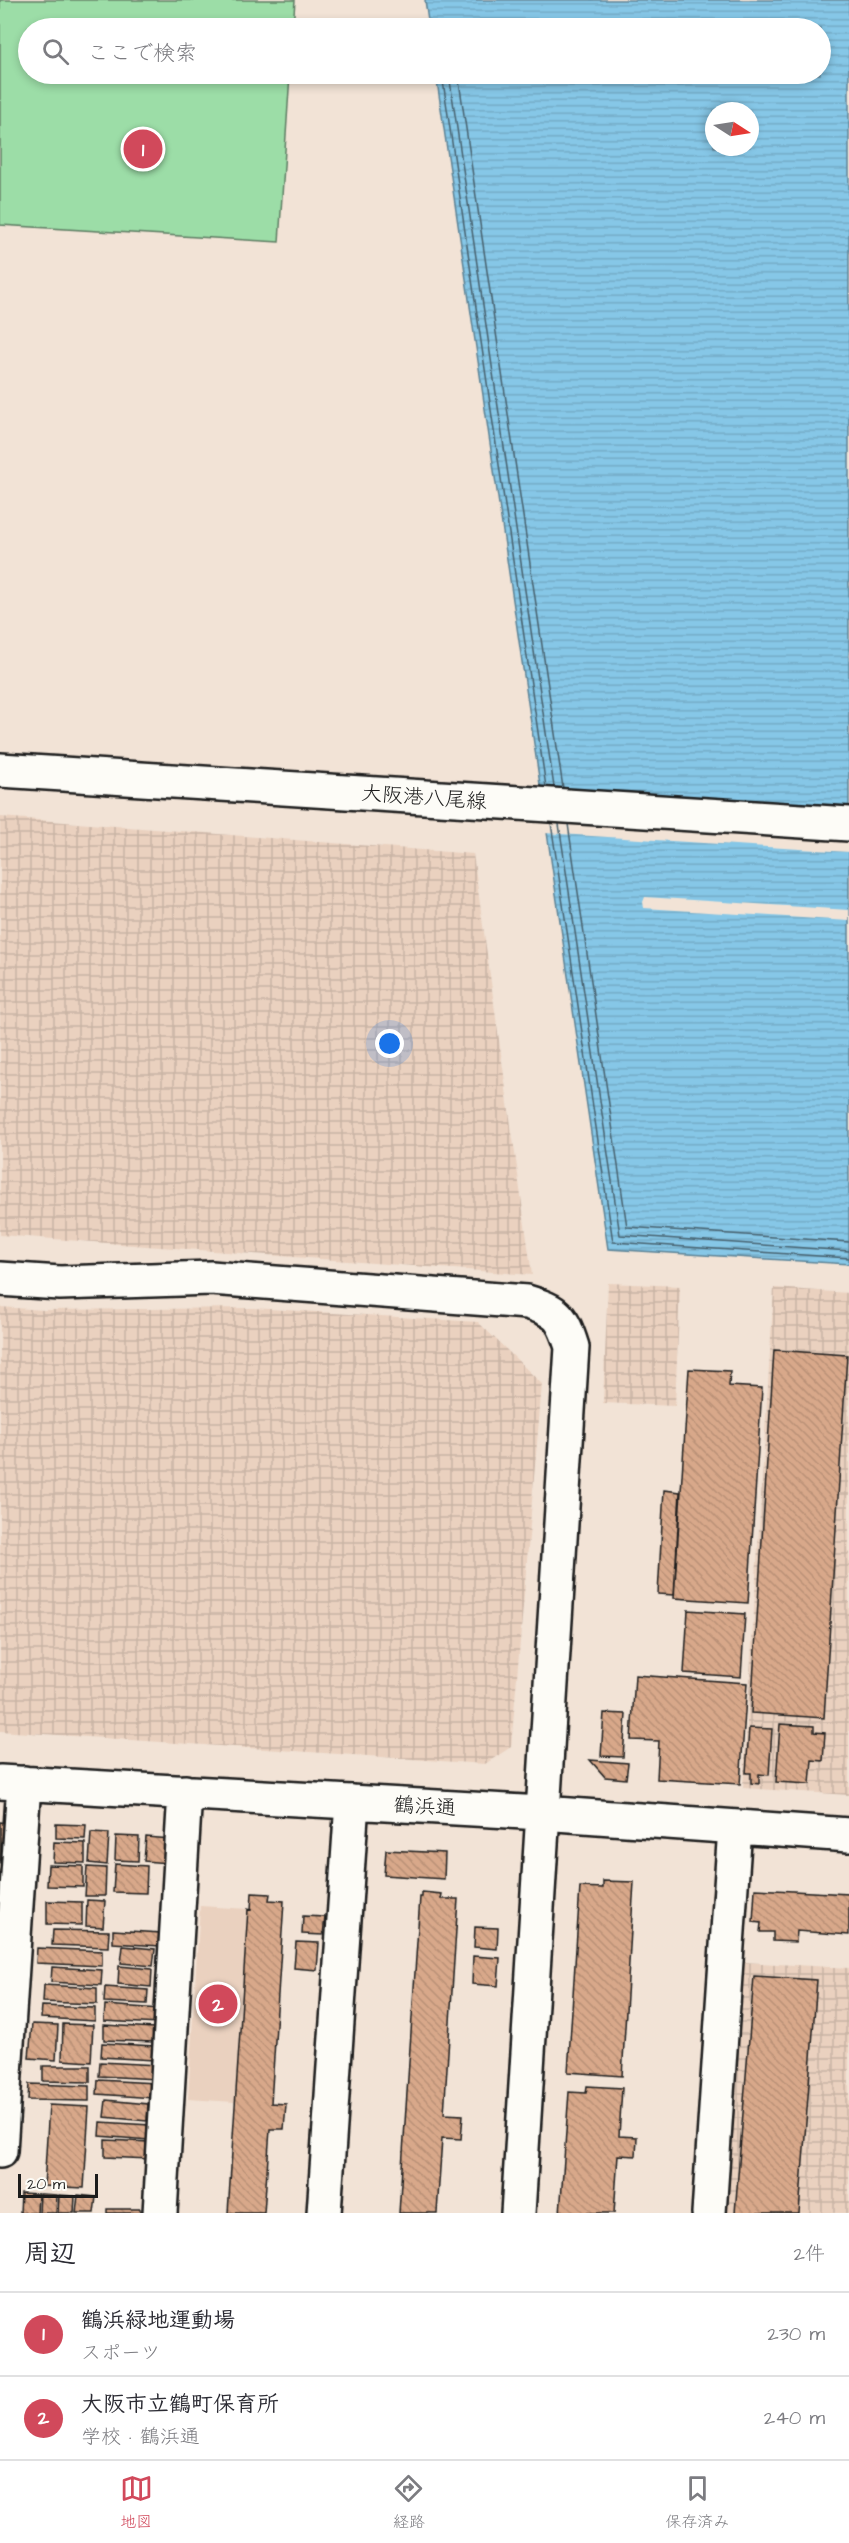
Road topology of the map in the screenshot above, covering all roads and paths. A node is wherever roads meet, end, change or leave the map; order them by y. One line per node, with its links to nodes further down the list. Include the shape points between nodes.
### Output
1 (0, 770): 2 (street, 大阪港八尾線)
2 (849, 824)
3 (0, 1279): 7 (street, via 60,1283 211,1278 527,1302 549,1308 565,1323 572,1347)
4 (12, 1783): 5 (street, 鶴浜通); 10 (street)
5 (185, 1792): 6 (street, 鶴浜通); 14 (street)
6 (352, 1802): 7 (street, 鶴浜通); 15 (street)
7 (542, 1813): 8 (street, 鶴浜通); 16 (street)
8 (735, 1827): 9 (street, 鶴浜通); 17 (street)
9 (849, 1835)
10 (7, 1927): 11 (street)
11 (6, 1983): 12 (street)
12 (2, 2075): 13 (street)
13 (0, 2151)
14 (160, 2213)
15 (324, 2213)
16 (518, 2213)
17 (709, 2213)

